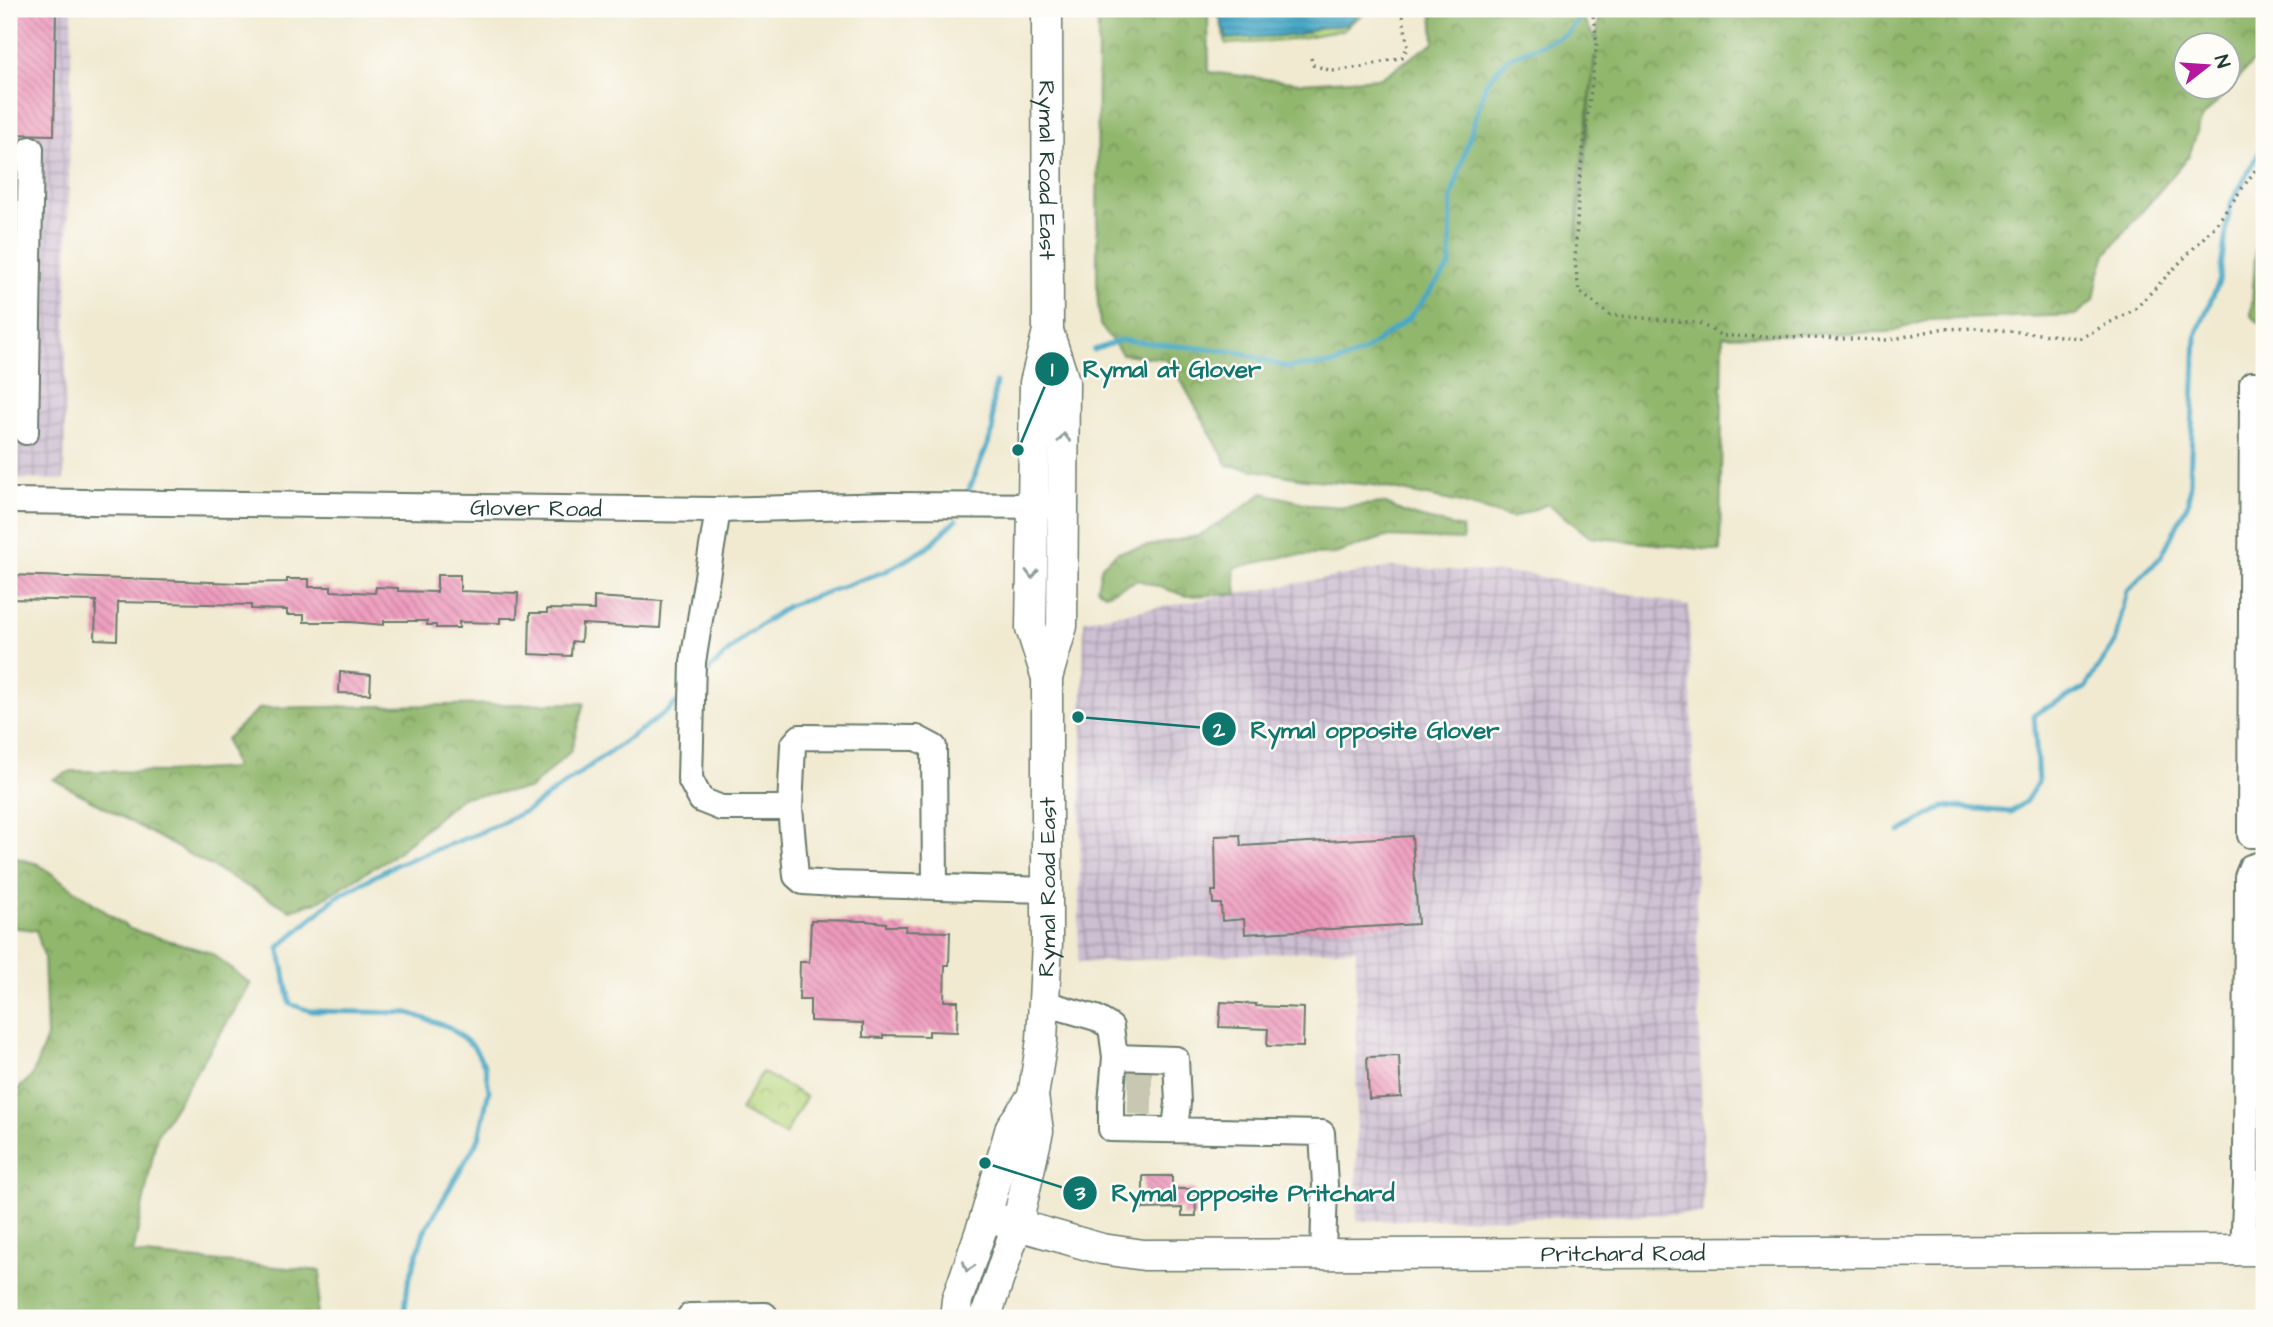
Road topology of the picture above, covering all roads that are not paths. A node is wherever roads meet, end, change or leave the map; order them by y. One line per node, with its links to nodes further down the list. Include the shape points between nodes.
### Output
1 (1047, 9): 4 (main road, Rymal Road East)
2 (31, 149): 3 (street)
3 (19, 299): 6 (street)
4 (1048, 331): 8 (main road, Rymal Road East, via 1035,383); 9 (main road, Rymal Road East, one-way to 4, via 1064,382)
5 (2264, 384): 11 (street, via 2252,384)
6 (26, 432)
7 (9, 501): 10 (street, Glover Road)
8 (1033, 506): 9 (street, Glover Road); 10 (street, Glover Road); 12 (main road, Rymal Road East, one-way to 12, via 1031,628)
9 (1063, 506): 12 (main road, Rymal Road East, via 1062,626)
10 (718, 510): 13 (street, via 693,662 690,779 701,800 721,808)
11 (2258, 651): 14 (street, via 2250,835)
12 (1047, 678): 17 (main road, Rymal Road East)
13 (790, 808): 16 (street, via 796,876 803,882); 16 (street, via 793,745 800,737 918,738 934,747)
14 (2264, 835)
15 (2264, 863): 24 (street, via 2250,867 2247,877 2246,1170)
16 (935, 887): 17 (street)
17 (1048, 890): 18 (main road, Rymal Road East)
18 (1044, 1003): 19 (street, via 1111,1027); 20 (main road, Rymal Road East)
19 (1119, 1085): 21 (street, via 1111,1129); 21 (street, via 1176,1059 1169,1093)
20 (1033, 1096): 22 (main road, Rymal Road East, via 1011,1127); 23 (main road, Rymal Road East, via 1038,1131)
21 (1175, 1128): 25 (street, via 1322,1133)
22 (986, 1216): 23 (main road, Pritchard Road); 28 (main road, Rymal Road East, one-way to 28)
23 (1017, 1225): 25 (main road, Pritchard Road, via 1102,1249 1144,1255); 29 (main road, Rymal Road East)
24 (2254, 1250): 25 (main road, Pritchard Road)
25 (1323, 1254)
26 (690, 1316): 27 (street)
27 (765, 1318)
28 (955, 1318)
29 (983, 1318)

